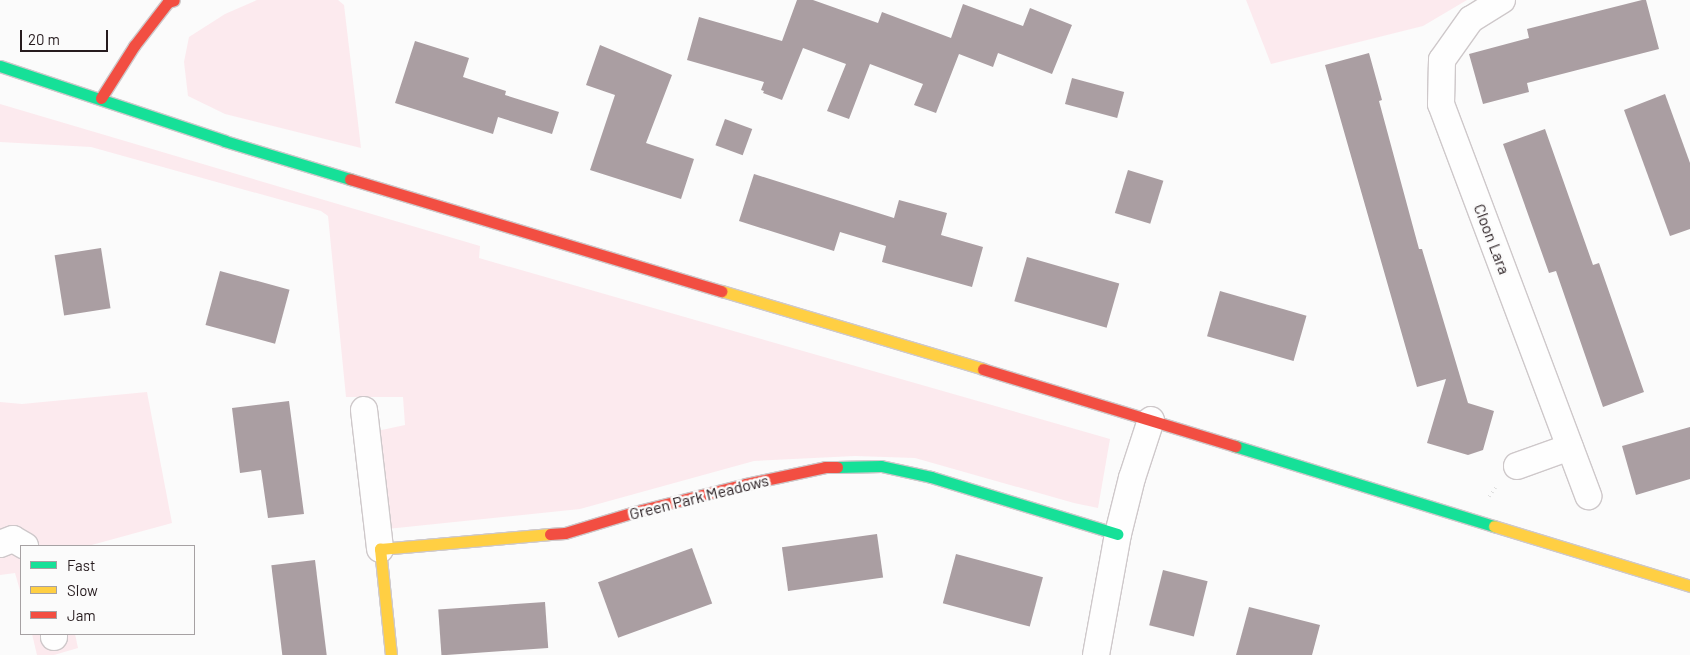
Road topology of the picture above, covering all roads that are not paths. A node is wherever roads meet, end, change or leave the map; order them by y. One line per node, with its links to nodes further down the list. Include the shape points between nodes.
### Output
1 (174, 0): 4 (main road, via 168,2 134,46)
2 (1502, 0): 7 (street, Cloon Lara, via 1471,20 1442,60 1441,104)
3 (0, 66): 4 (main road)
4 (101, 98): 6 (main road, via 225,141)
5 (364, 410): 13 (street)
6 (1151, 420): 10 (street); 14 (main road)
7 (1570, 447): 8 (street); 9 (street, Cloon Lara)
8 (1517, 466)
9 (1588, 496)
10 (1118, 534): 13 (main road, Green Park Meadows, via 931,477 881,466 825,467 638,511 565,533); 16 (street)
11 (0, 544): 12 (street, via 13,539)
12 (23, 545)
13 (380, 549): 15 (main road)
14 (1690, 586)
15 (391, 655)
16 (1096, 655)

